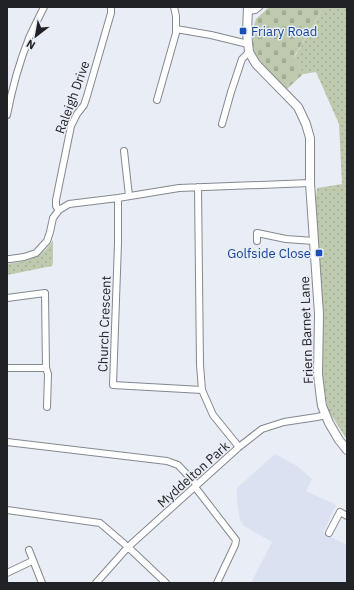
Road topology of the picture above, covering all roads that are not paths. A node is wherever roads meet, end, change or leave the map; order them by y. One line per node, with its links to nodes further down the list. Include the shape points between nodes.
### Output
1 (44, 7): 8 (street, via 29,38)
2 (111, 7): 17 (street, Raleigh Drive, via 84,105 76,114 71,126 56,200)
3 (174, 7): 6 (street)
4 (259, 7): 5 (street, via 255,10)
5 (248, 9): 7 (main road)
6 (176, 29): 7 (street, via 211,34); 9 (street)
7 (249, 48): 11 (street, via 242,59); 13 (main road, Friern Barnet Lane, via 256,64 298,107 306,124 310,138)
8 (10, 91): 10 (street)
9 (157, 100)
10 (7, 115)
11 (222, 124)
12 (124, 151): 15 (street)
13 (310, 183): 14 (street); 19 (main road, Friern Barnet Lane)
14 (198, 187): 15 (street); 24 (street)
15 (128, 196): 16 (street)
16 (118, 198): 17 (street, via 69,204); 24 (street, Church Crescent, via 113,385)
17 (59, 210): 20 (street, Raleigh Drive, via 53,218 47,241 36,252 24,257)
18 (257, 241): 19 (street, via 257,233)
19 (314, 241): 26 (main road, Friern Barnet Lane, via 318,374)
20 (7, 259)
21 (7, 298): 23 (street, via 45,293)
22 (7, 368): 23 (street)
23 (46, 368): 25 (street)
24 (202, 390): 28 (street, via 213,415)
25 (47, 407)
26 (326, 415): 28 (street, Myddelton Park, via 284,422 262,429); 29 (main road, Friern Barnet Lane)
27 (7, 442): 30 (street, via 167,461 178,464)
28 (239, 447): 30 (street, Myddelton Park)
29 (347, 450)
30 (196, 486): 34 (street, Myddelton Park); 41 (street, via 236,540)
31 (7, 510): 34 (street, via 100,523)
32 (347, 516): 33 (street, via 340,512)
33 (329, 533)
34 (128, 547): 39 (street, Myddelton Park); 40 (street)
35 (29, 550): 36 (street)
36 (32, 561): 37 (street); 38 (street)
37 (7, 573)
38 (42, 583)
39 (96, 583)
40 (166, 583)
41 (217, 583)

